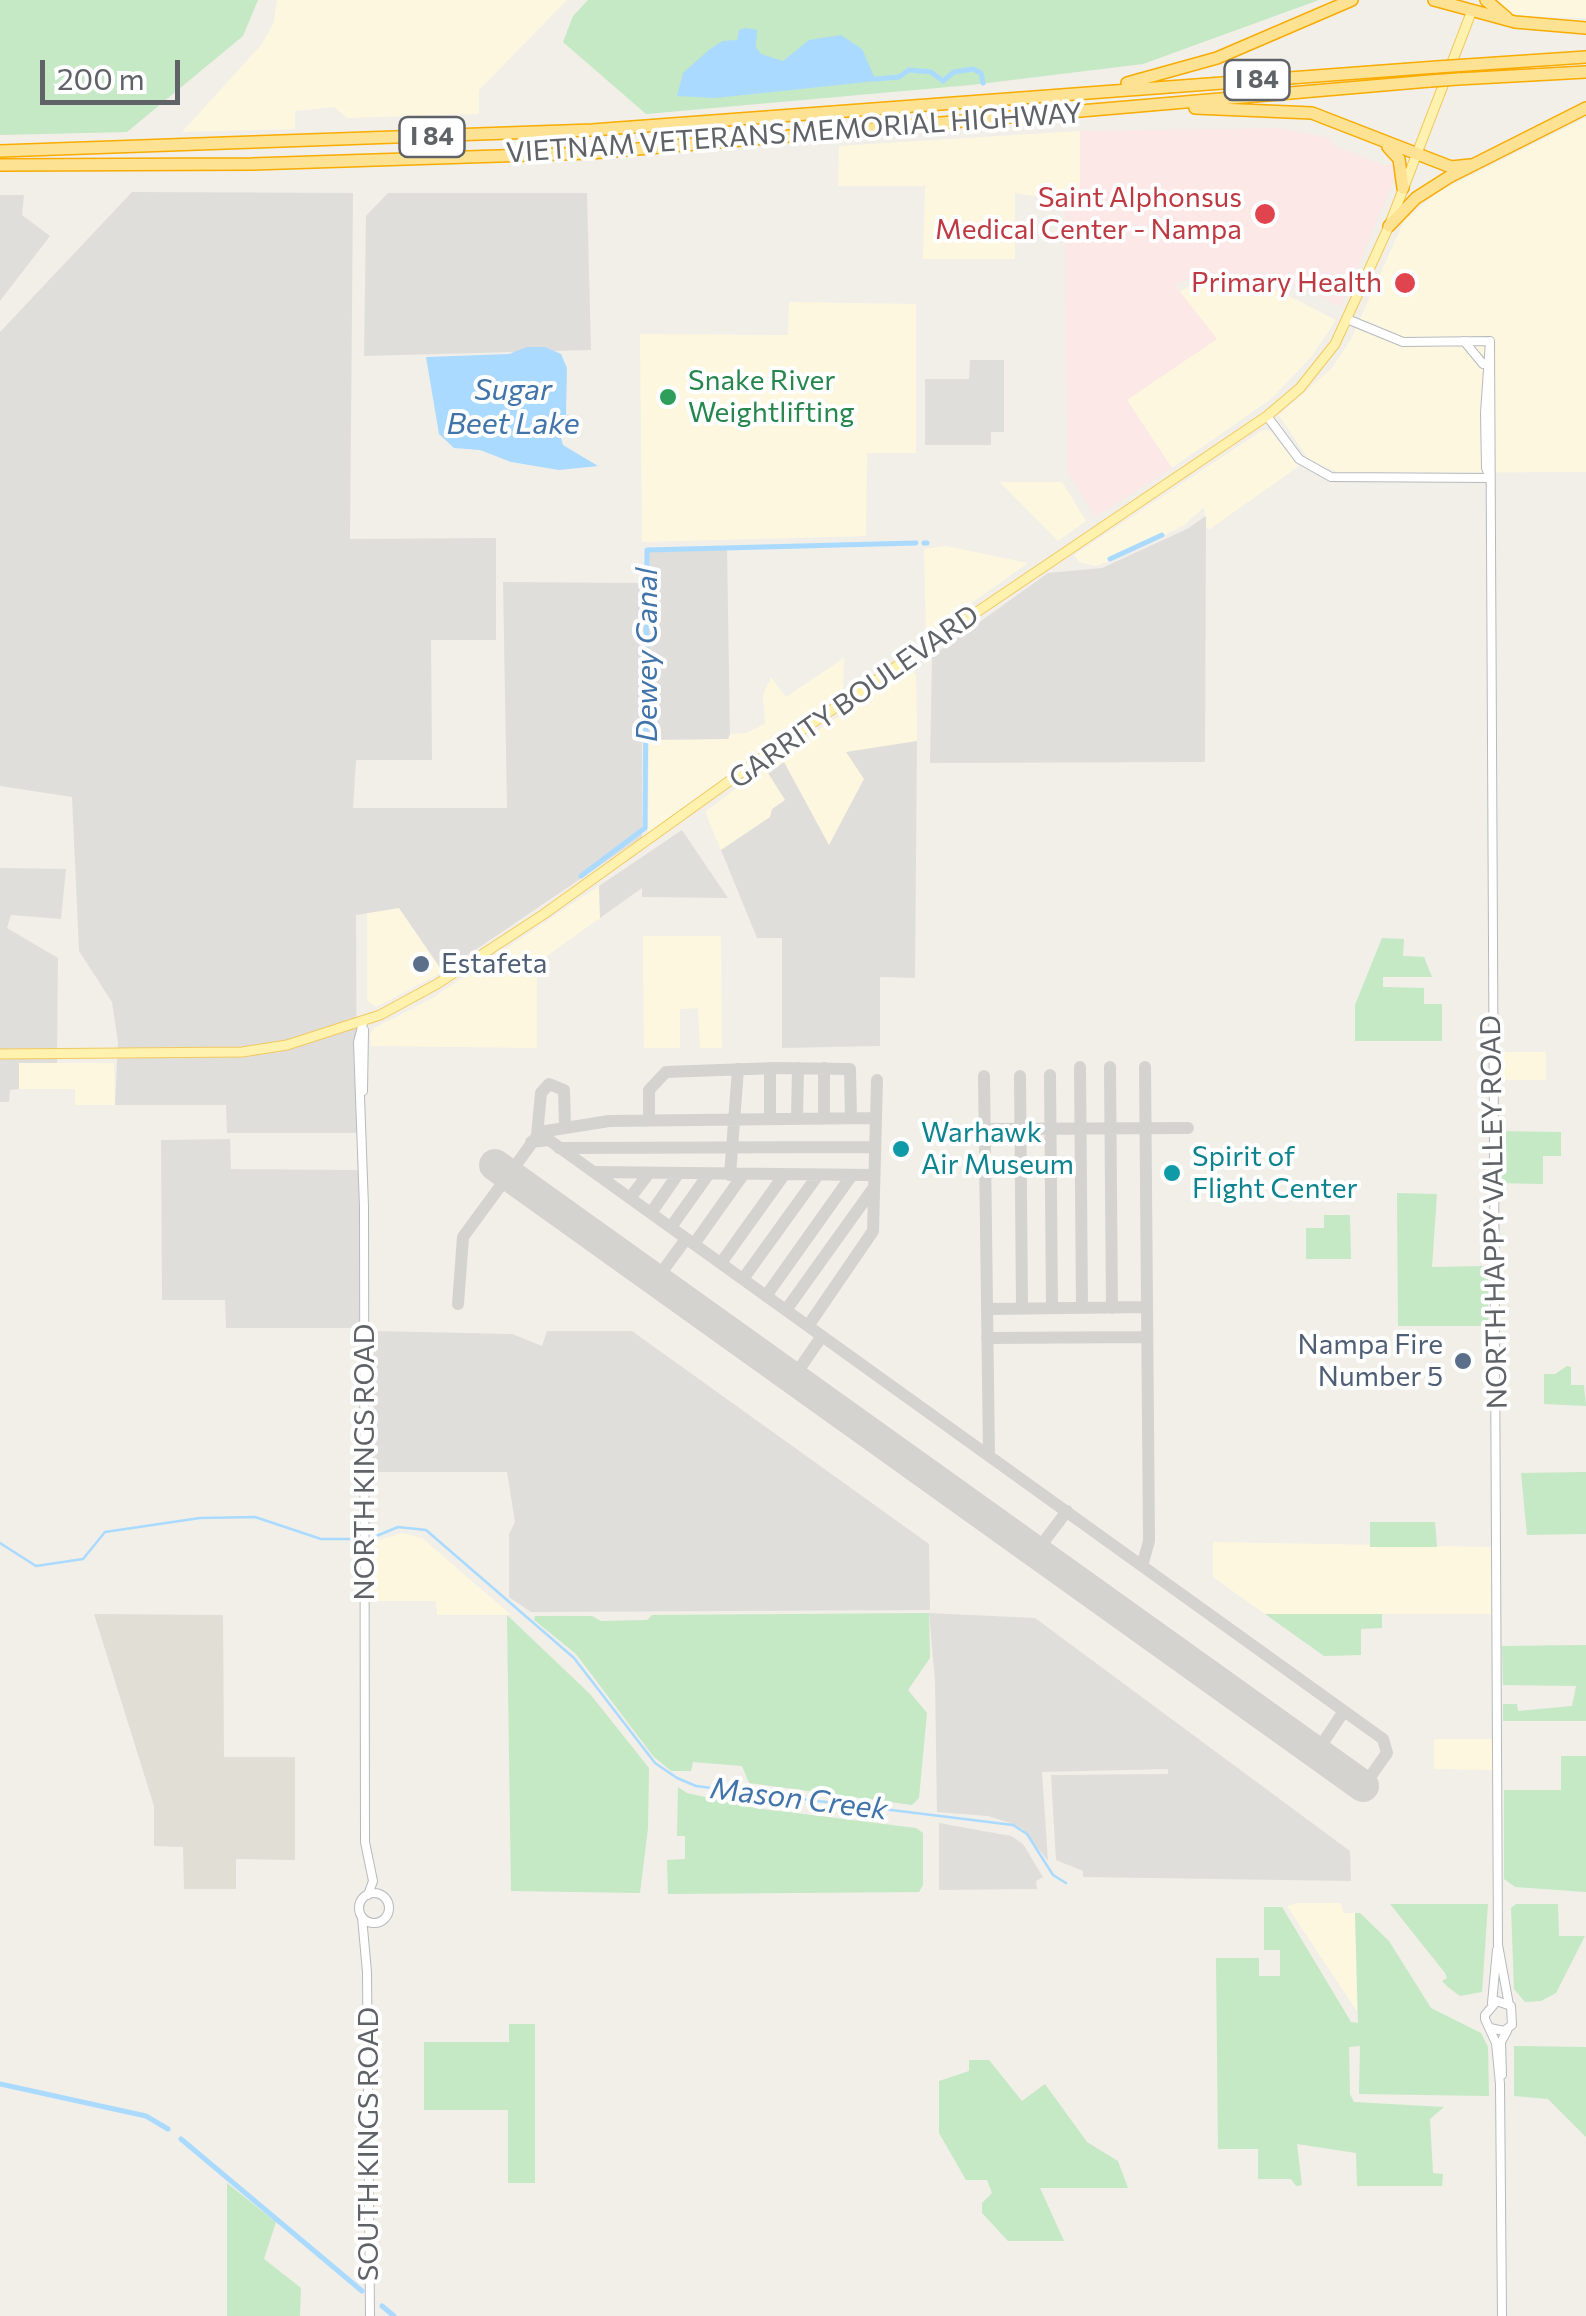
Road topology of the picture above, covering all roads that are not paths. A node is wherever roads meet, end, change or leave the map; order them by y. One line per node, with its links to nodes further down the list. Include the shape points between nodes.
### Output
1 (1352, 0): 10 (highway, via 1217,58)
2 (1436, 0): 3 (highway); 5 (highway)
3 (1456, 0)
4 (1486, 0): 6 (highway)
5 (1472, 6): 6 (highway); 15 (main road, GARRITY BOULEVARD)
6 (1515, 22): 7 (highway)
7 (1586, 28)
8 (1586, 57): 10 (highway, VIETNAM VETERANS MEMORIAL HIGHWAY / I 84, bridge)
9 (1586, 72): 11 (highway, VIETNAM VETERANS MEMORIAL HIGHWAY / I 84, bridge)
10 (1076, 93): 14 (highway, VIETNAM VETERANS MEMORIAL HIGHWAY / I 84, via 592,130)
11 (1125, 108): 13 (highway, via 1290,110 1337,120); 17 (highway, VIETNAM VETERANS MEMORIAL HIGHWAY / I 84, via 591,153)
12 (1586, 108): 16 (highway)
13 (1376, 138): 15 (highway); 18 (highway, via 1399,159)
14 (0, 151)
15 (1418, 154): 16 (highway, via 1451,167); 18 (main road, GARRITY BOULEVARD)
16 (1470, 165): 19 (highway, via 1426,190)
17 (0, 166)
18 (1403, 188): 19 (main road, GARRITY BOULEVARD)
19 (1388, 226): 20 (main road, GARRITY BOULEVARD)
20 (1347, 320): 21 (main road, via 1403,342); 24 (main road, GARRITY BOULEVARD, via 1314,372)
21 (1464, 341): 22 (main road); 23 (main road)
22 (1490, 341): 23 (main road, NORTH HAPPY VALLEY ROAD); 25 (main road, NORTH HAPPY VALLEY ROAD)
23 (1485, 368): 25 (main road, NORTH HAPPY VALLEY ROAD)
24 (1266, 416): 25 (main road, via 1300,459 1332,477); 26 (main road, GARRITY BOULEVARD, via 544,914)
25 (1490, 478): 33 (main road, NORTH HAPPY VALLEY ROAD)
26 (363, 1023): 27 (main road, GARRITY BOULEVARD, via 242,1052); 28 (main road, NORTH KINGS ROAD, via 358,1042)
27 (0, 1054)
28 (366, 1824): 29 (main road, NORTH KINGS ROAD, via 373,1880); 30 (main road, NORTH KINGS ROAD)
29 (368, 1895): 30 (main road); 31 (main road, via 360,1903)
30 (384, 1896): 32 (main road, via 390,1910)
31 (362, 1918): 32 (main road); 34 (main road, SOUTH KINGS ROAD)
32 (379, 1923): 34 (main road, SOUTH KINGS ROAD, via 369,1937)
33 (1498, 1946): 35 (main road, NORTH HAPPY VALLEY ROAD); 36 (main road, NORTH HAPPY VALLEY ROAD)
34 (367, 1972): 40 (main road, SOUTH KINGS ROAD)
35 (1492, 2003): 36 (main road); 37 (main road, via 1484,2014)
36 (1509, 2005): 38 (main road, via 1514,2016)
37 (1490, 2028): 38 (main road); 39 (main road)
38 (1508, 2029): 39 (main road)
39 (1500, 2084): 41 (main road)
40 (370, 2316)
41 (1502, 2316)

